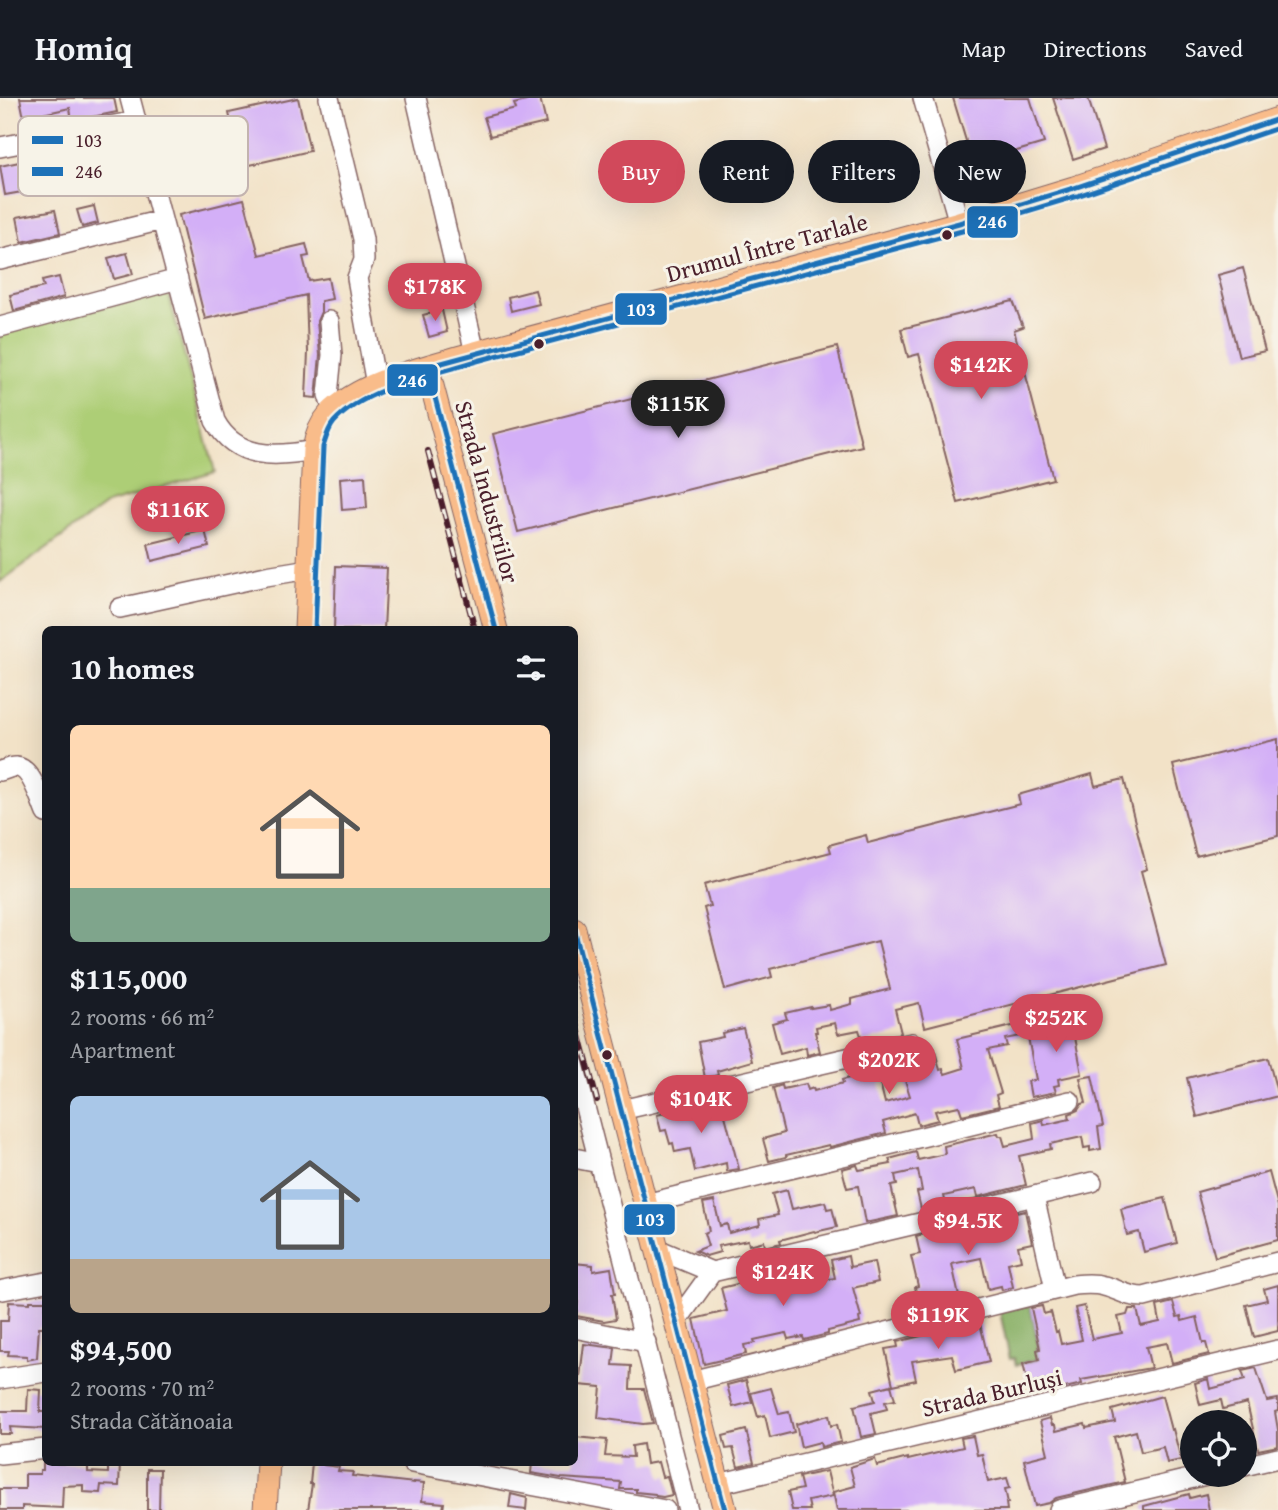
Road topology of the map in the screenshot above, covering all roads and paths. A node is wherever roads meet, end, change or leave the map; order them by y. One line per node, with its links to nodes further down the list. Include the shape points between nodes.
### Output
1 (130, 98): 5 (street)
2 (329, 98): 18 (street, via 363,239 357,278)
3 (416, 98): 16 (street)
4 (923, 98): 11 (street)
5 (135, 116)
6 (1278, 119): 11 (main road, Drumul Între Tarlale)
7 (18, 143): 8 (street)
8 (0, 146)
9 (156, 196): 10 (street)
10 (162, 220): 12 (street); 13 (street)
11 (959, 223): 16 (main road, Drumul Între Tarlale)
12 (0, 260)
13 (178, 279): 15 (street); 20 (street, via 219,430 253,452)
14 (329, 321): 19 (street, via 328,395)
15 (0, 327)
16 (475, 353): 17 (main road, Drumul Între Tarlale)
17 (428, 367): 18 (main road, Drumul Între Tarlale); 24 (main road, Strada Industriilor)
18 (376, 385): 19 (main road, Drumul Între Tarlale)
19 (333, 411): 20 (main road, via 316,436)
20 (314, 450): 21 (main road)
21 (309, 569): 22 (street); 23 (main road)
22 (120, 608)
23 (306, 626)
24 (495, 626)
25 (0, 771): 26 (street, via 17,766 23,769)
26 (42, 803)
27 (578, 944): 31 (main road)
28 (912, 1043): 31 (street)
29 (578, 1080): 33 (street)
30 (1070, 1101): 36 (street)
31 (621, 1110): 36 (main road)
32 (578, 1159): 33 (street)
33 (599, 1163): 45 (street)
34 (1091, 1182): 35 (street)
35 (1034, 1196): 39 (street); 41 (street)
36 (645, 1204): 37 (main road)
37 (657, 1249): 39 (street); 43 (main road)
38 (1278, 1262): 41 (street, via 1144,1297 1094,1284)
39 (712, 1272): 43 (street)
40 (42, 1283): 42 (street)
41 (1055, 1289): 49 (street)
42 (3, 1290)
43 (676, 1322): 49 (main road)
44 (578, 1329): 45 (street)
45 (646, 1342): 60 (street)
46 (1278, 1350): 57 (street, Strada Burluși)
47 (42, 1373): 48 (street)
48 (0, 1379)
49 (691, 1381): 57 (main road)
50 (42, 1449): 51 (street)
51 (0, 1454)
52 (1278, 1458): 53 (street)
53 (1257, 1463)
54 (268, 1466): 58 (main road)
55 (428, 1466): 59 (street)
56 (1180, 1481): 62 (street)
57 (718, 1483): 61 (main road)
58 (265, 1510)
59 (664, 1510)
60 (688, 1510)
61 (725, 1510)
62 (1059, 1510)

